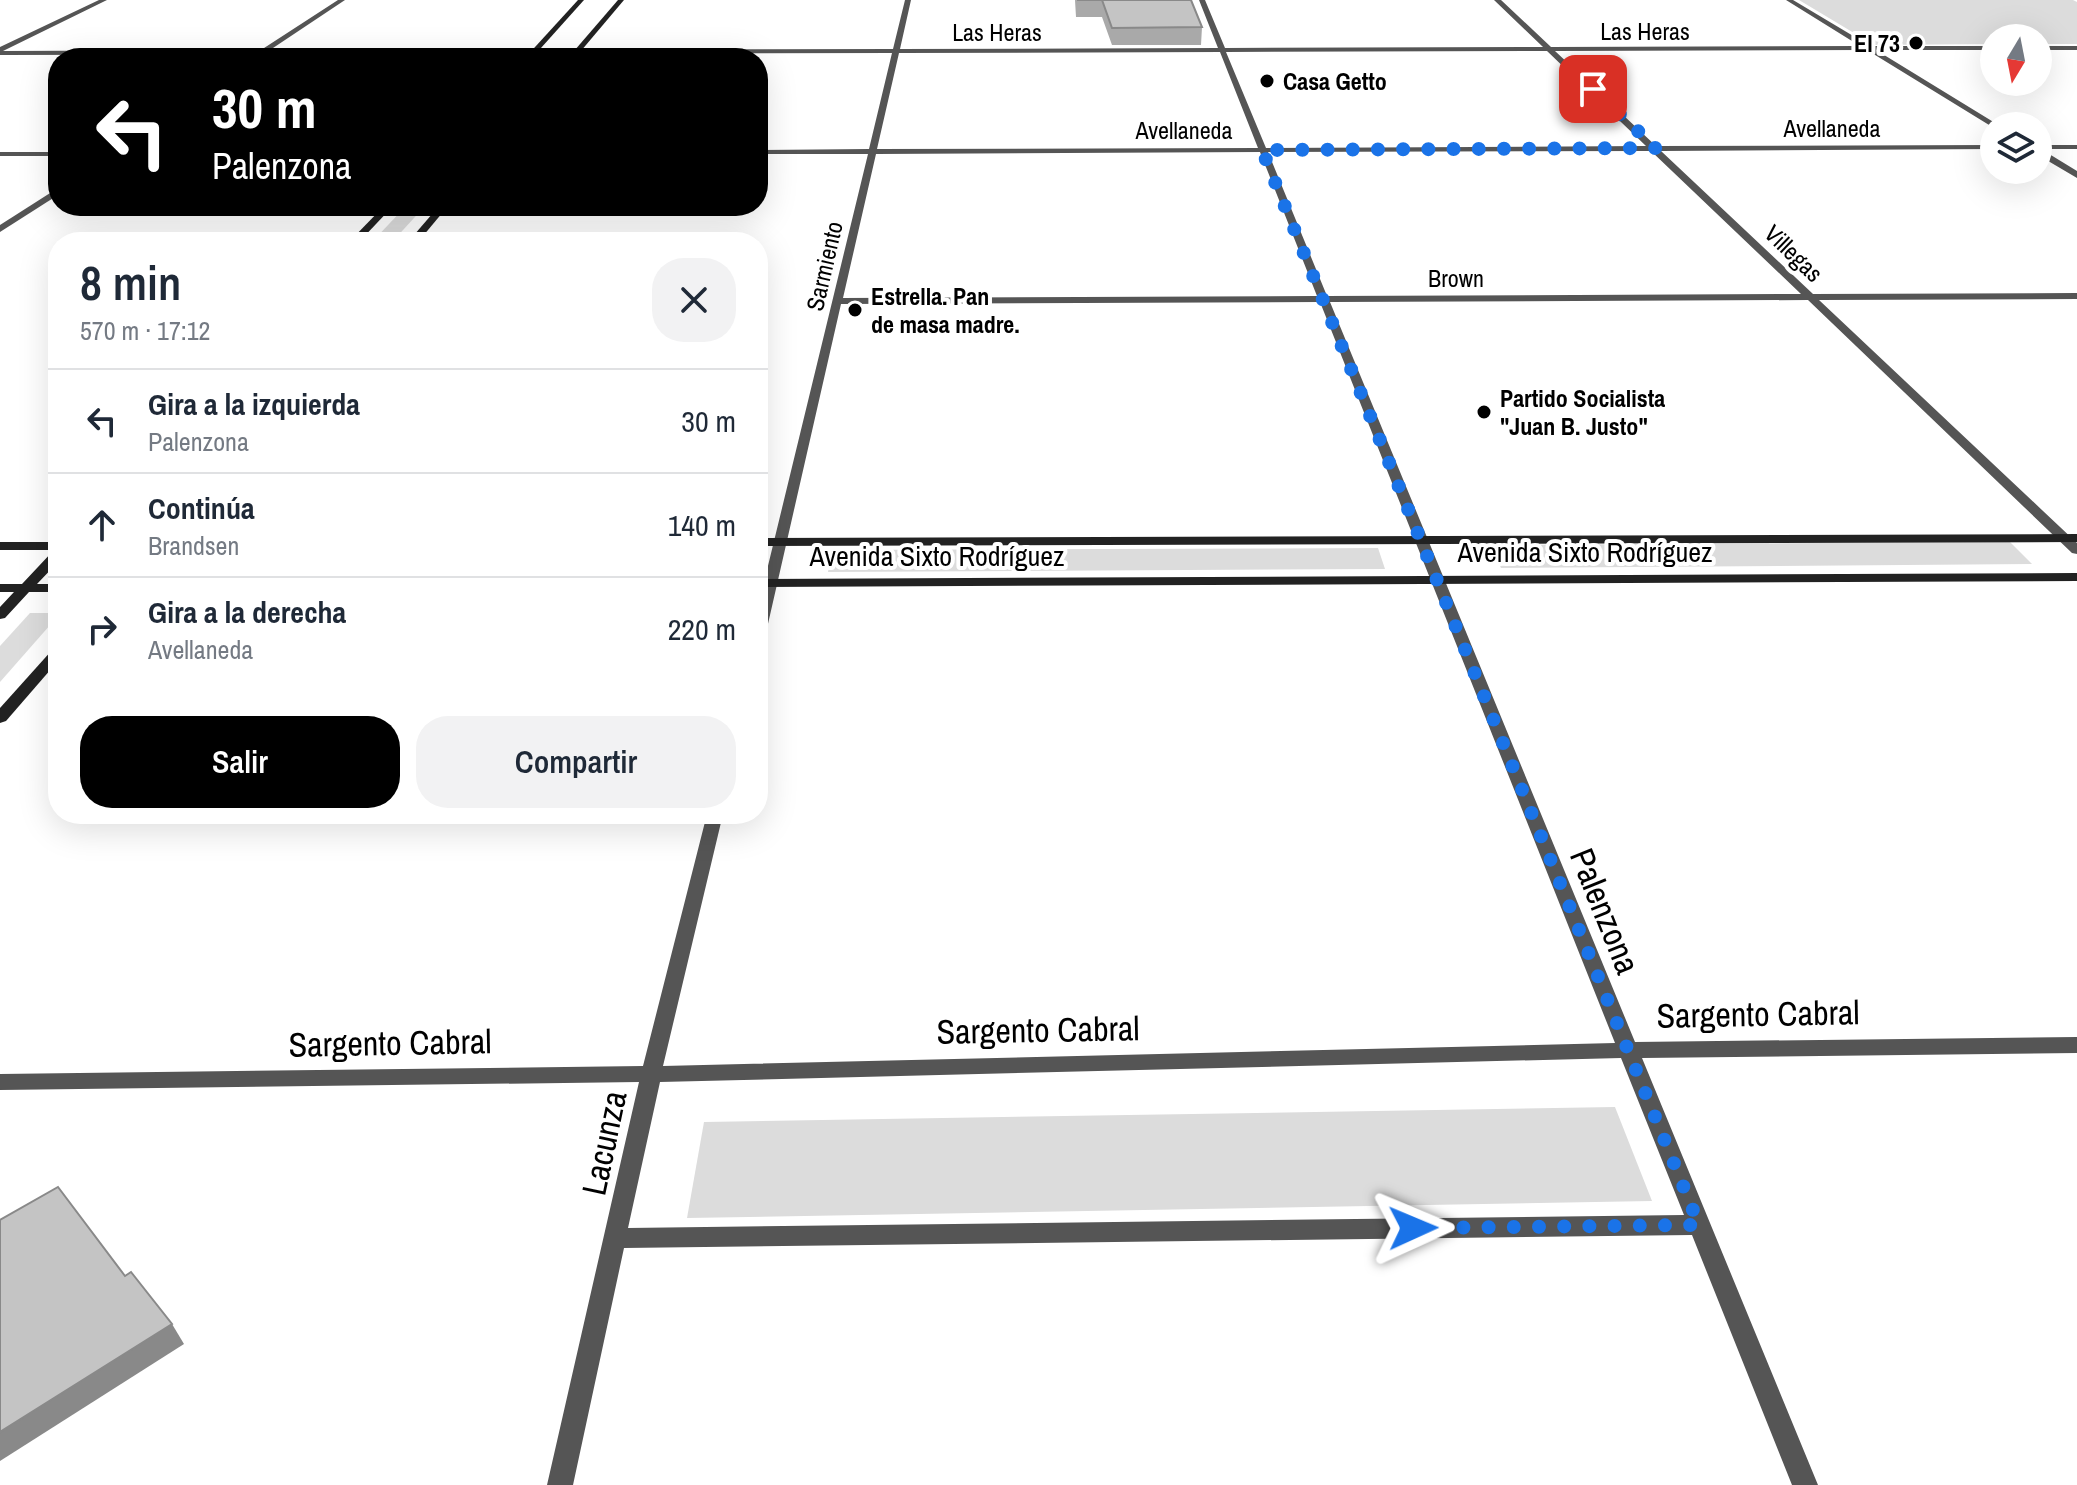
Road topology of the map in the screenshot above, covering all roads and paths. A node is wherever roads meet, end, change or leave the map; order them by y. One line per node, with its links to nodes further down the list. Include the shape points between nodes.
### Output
1 (104, 0): 19 (street)
2 (342, 0): 9 (street)
3 (581, 0): 10 (main road)
4 (621, 0): 11 (main road)
5 (908, 0): 17 (street, Sarmiento)
6 (1202, 0): 16 (street, Palenzona)
7 (1497, 0): 18 (street, Villegas)
8 (1789, 0): 12 (street)
9 (269, 48)
10 (537, 48)
11 (580, 48)
12 (1868, 48): 13 (street, Las Heras); 18 (street, Las Heras); 22 (street)
13 (1980, 48)
14 (2052, 48): 15 (street)
15 (2077, 48)
16 (1221, 49): 17 (street, Las Heras); 18 (street, Las Heras); 27 (street, Palenzona)
17 (896, 50): 21 (street, Las Heras); 28 (street, Sarmiento)
18 (1551, 50): 25 (street, Villegas)
19 (0, 52): 20 (street, Las Heras)
20 (48, 52)
21 (768, 52)
22 (1980, 116)
23 (1980, 147): 25 (street, Avellaneda)
24 (2077, 147): 26 (street)
25 (1656, 148): 27 (street, Avellaneda); 42 (street, Villegas)
26 (2052, 148)
27 (1262, 150): 28 (street, Avellaneda); 41 (street, Palenzona)
28 (872, 151): 29 (street, Avellaneda); 43 (street, Sarmiento)
29 (768, 152)
30 (0, 154): 31 (street)
31 (48, 154)
32 (2052, 158): 33 (street)
33 (2077, 175)
34 (48, 198): 37 (street)
35 (379, 216): 38 (main road)
36 (435, 216): 39 (main road)
37 (0, 229)
38 (364, 232)
39 (422, 232)
40 (2077, 296): 42 (street, Brown)
41 (1322, 298): 42 (street, Brown); 43 (street, Brown); 45 (street, Palenzona)
42 (1812, 298): 44 (street, Villegas)
43 (836, 301): 47 (street, Sarmiento)
44 (2070, 538): 45 (main road, Avenida Sixto Rodríguez); 50 (street, Villegas)
45 (1420, 539): 47 (main road, Avenida Sixto Rodríguez); 54 (street, Palenzona)
46 (768, 542): 47 (main road, Avenida Sixto Rodríguez)
47 (780, 542): 52 (street)
48 (0, 546): 49 (main road)
49 (48, 546)
50 (2077, 550)
51 (48, 565): 57 (main road)
52 (768, 575)
53 (2077, 577): 54 (main road, Avenida Sixto Rodríguez)
54 (1436, 579): 55 (main road, Avenida Sixto Rodríguez); 64 (street, Palenzona)
55 (768, 583)
56 (0, 588): 57 (main road)
57 (26, 588): 58 (main road); 59 (main road)
58 (48, 588)
59 (0, 615)
60 (48, 663): 61 (main road)
61 (0, 718)
62 (713, 824): 65 (street, Lacunza)
63 (2077, 1045): 64 (street, Sargento Cabral)
64 (1627, 1050): 65 (street, Sargento Cabral); 67 (street, Palenzona)
65 (651, 1074): 66 (street, Sargento Cabral); 68 (street, Lacunza)
66 (0, 1082)
67 (1699, 1225): 68 (street); 70 (street, Palenzona)
68 (617, 1238): 69 (street, Lacunza)
69 (560, 1485)
70 (1805, 1485)

